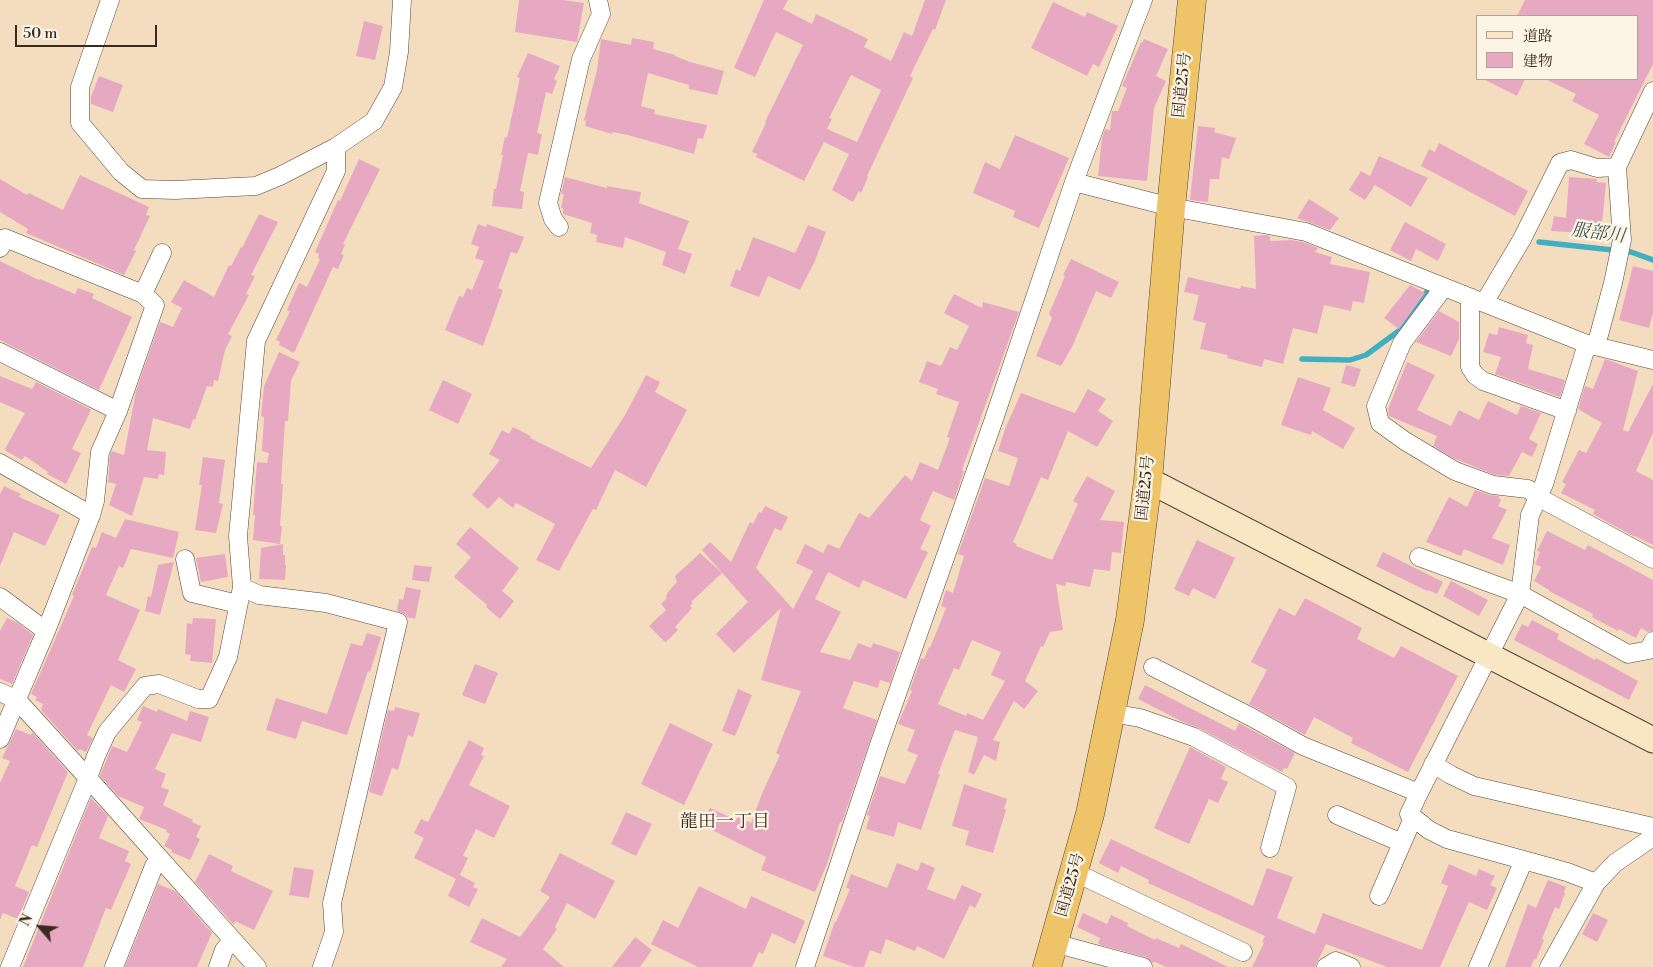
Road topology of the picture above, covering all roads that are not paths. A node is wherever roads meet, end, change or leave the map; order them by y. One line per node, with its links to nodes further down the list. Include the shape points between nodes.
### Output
1 (110, 0): 7 (street, via 80,87 80,122 120,172 142,189 256,186)
2 (402, 0): 7 (street, via 393,87 374,121)
3 (598, 0): 11 (street, via 600,14 581,59 548,203)
4 (1143, 0): 9 (street)
5 (1192, 0): 10 (highway, 国道25号)
6 (1653, 91): 8 (street)
7 (336, 147): 29 (street, via 336,171 256,341 238,536)
8 (1617, 167): 16 (street, via 1597,168 1571,160 1560,163 1522,239); 17 (street, via 1622,240 1613,283)
9 (1074, 182): 10 (street); 65 (street)
10 (1171, 207): 14 (street, via 1306,232); 23 (highway, 国道25号)
11 (559, 227)
12 (0, 248): 15 (street, via 5,238)
13 (162, 253): 15 (street)
14 (1444, 287): 16 (street); 24 (street, via 1402,343 1376,406 1380,423 1455,471 1493,484 1528,489)
15 (143, 294): 20 (street, via 155,305)
16 (1477, 300): 17 (street); 21 (street, via 1470,367 1475,375 1483,381)
17 (1592, 345): 19 (street); 21 (street)
18 (0, 352): 20 (street)
19 (1653, 360)
20 (118, 410): 25 (street, via 100,452)
21 (1567, 411): 24 (street)
22 (0, 463): 25 (street)
23 (1148, 480): 35 (street); 39 (highway, 国道25号, via 1130,620)
24 (1538, 497): 28 (street); 30 (street, via 1530,515)
25 (91, 515): 33 (street)
26 (1418, 557): 30 (street)
27 (185, 559): 32 (street, via 192,593)
28 (1653, 559)
29 (242, 587): 32 (street); 64 (street, via 259,595 326,603 398,622 332,902 334,932)
30 (1520, 594): 34 (street, via 1628,654 1649,650); 35 (street)
31 (0, 597): 33 (street)
32 (238, 604): 43 (street, via 228,657 209,699 198,699 159,684 145,686 108,732)
33 (46, 631): 38 (street)
34 (1653, 642)
35 (1488, 654): 41 (street); 42 (street)
36 (1153, 667): 44 (street, via 1303,746)
37 (0, 692): 38 (street)
38 (17, 700): 40 (street); 43 (street)
39 (1111, 712): 50 (street, via 1140,718 1194,737 1287,787); 53 (highway, 国道25号, via 1090,814)
40 (0, 739)
41 (1653, 740)
42 (1434, 764): 44 (street); 47 (street, via 1474,786)
43 (88, 778): 51 (street); 60 (street)
44 (1419, 793): 46 (street, via 1409,814)
45 (1337, 815): 49 (street)
46 (1413, 818): 49 (street); 52 (street, via 1447,839)
47 (1653, 827)
48 (1653, 837): 54 (street, via 1615,863)
49 (1402, 843): 55 (street)
50 (1270, 848)
51 (159, 859): 56 (street); 61 (street)
52 (1524, 860): 54 (street); 69 (street)
53 (1074, 872): 57 (street); 58 (highway, 国道25号)
54 (1596, 883): 70 (street)
55 (1379, 896)
56 (233, 940): 62 (street, via 224,950); 63 (street)
57 (1243, 952)
58 (1051, 955): 66 (street)
59 (0, 957): 60 (street)
60 (9, 967)
61 (114, 967)
62 (218, 967)
63 (257, 967)
64 (322, 967)
65 (805, 967)
66 (1143, 967)
67 (1326, 967): 68 (street, via 1336,962)
68 (1350, 967)
69 (1478, 967)
70 (1549, 967)

